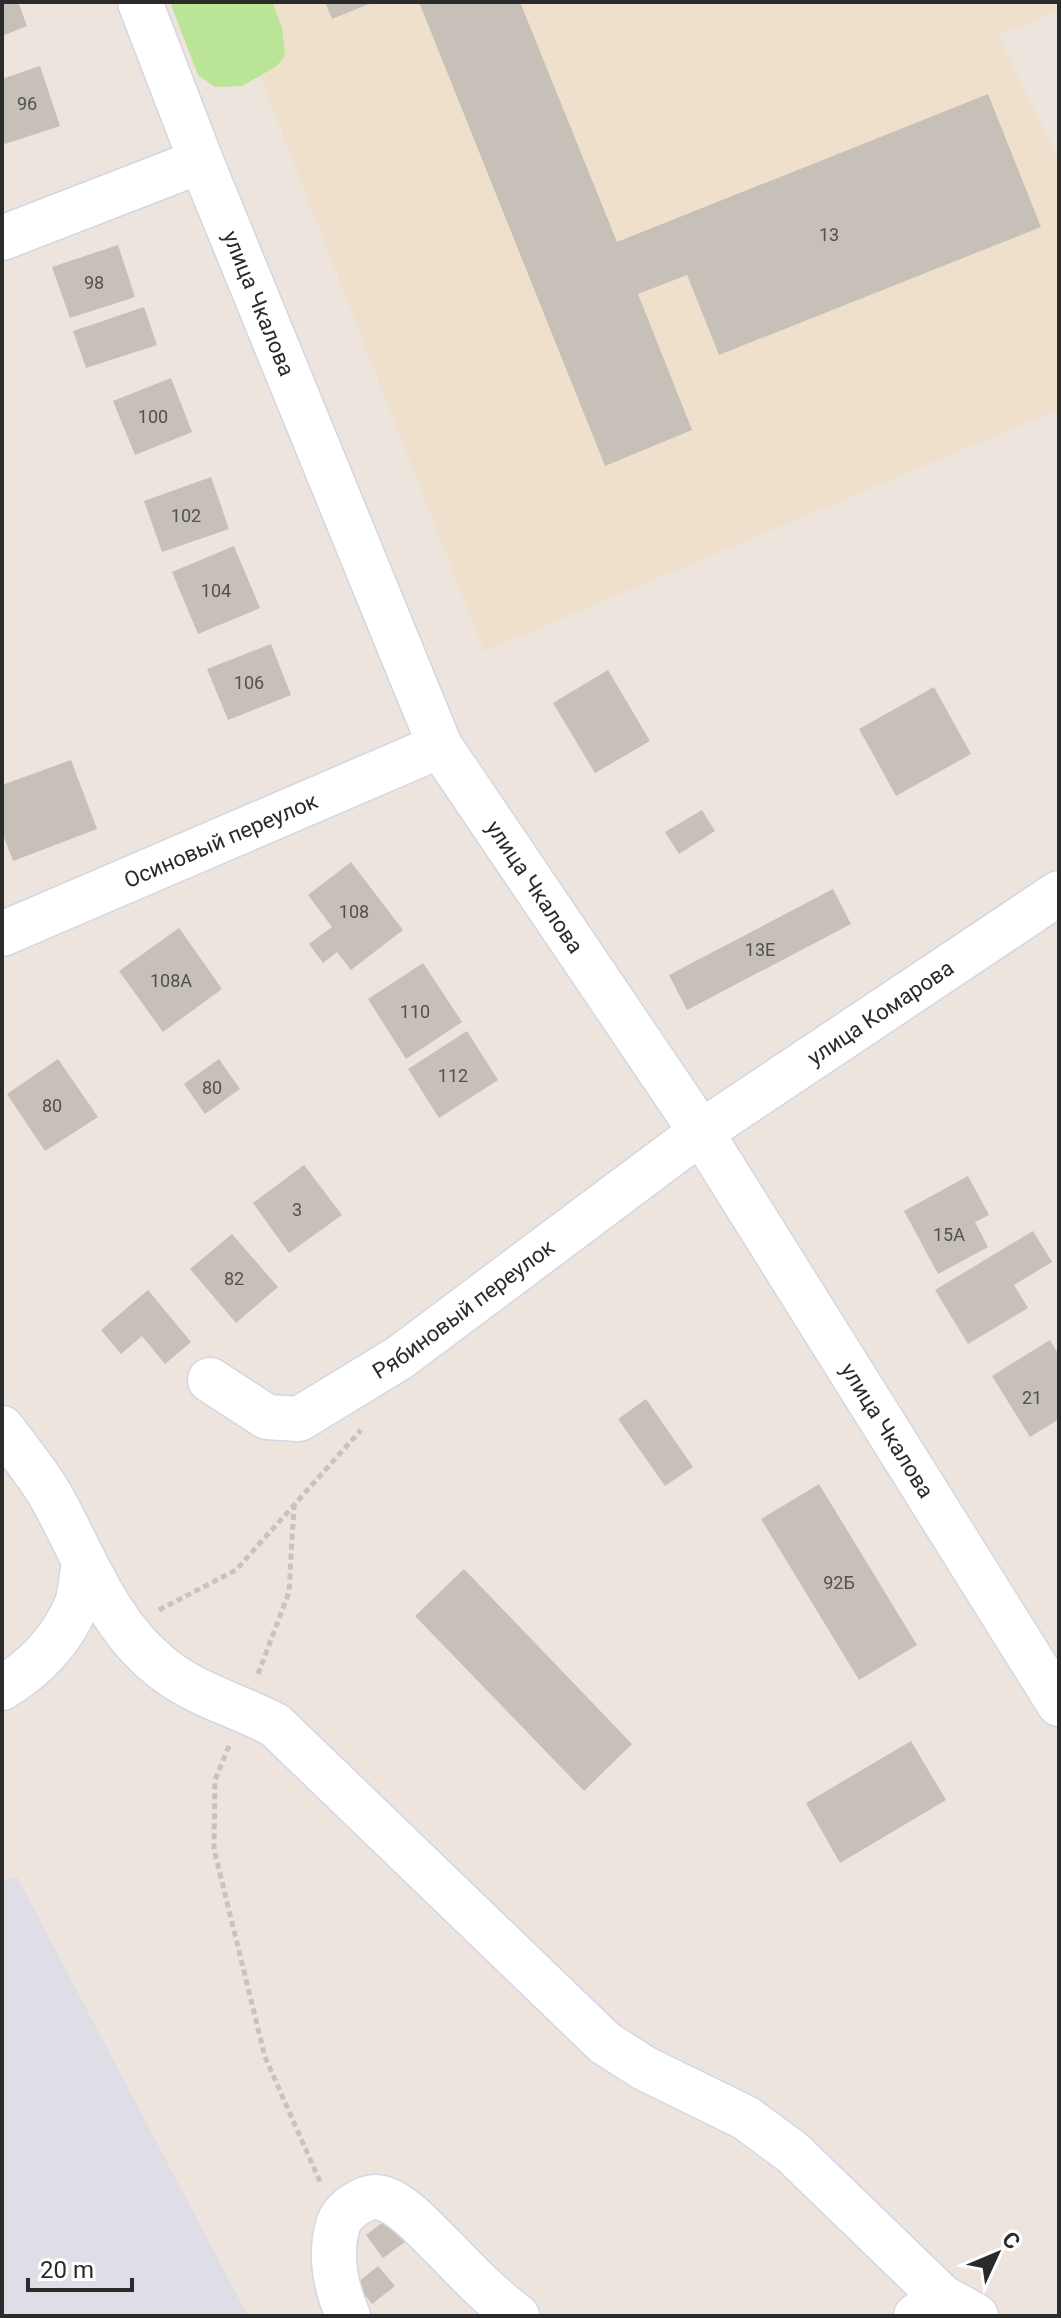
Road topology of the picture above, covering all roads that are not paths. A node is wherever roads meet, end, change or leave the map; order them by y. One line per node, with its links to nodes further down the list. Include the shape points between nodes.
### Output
1 (140, 2): 2 (street, улица Чкалова)
2 (201, 161): 3 (street); 4 (street, улица Чкалова)
3 (2, 238)
4 (440, 746): 6 (street, Осиновый переулок); 7 (street, улица Чкалова)
5 (1059, 893): 7 (street, улица Комарова)
6 (2, 934)
7 (701, 1132): 8 (street, Рябиновый переулок, via 399,1358 299,1419 267,1417); 12 (street, улица Чкалова)
8 (210, 1380)
9 (2, 1428): 10 (street, via 51,1495)
10 (84, 1563): 11 (street, via 77,1603 60,1637); 13 (street, via 122,1628 160,1667 204,1696 275,1725 605,2043 746,2118 792,2152)
11 (2, 1688)
12 (1059, 1704)
13 (944, 2310)
14 (348, 2316): 15 (street, via 337,2292 338,2223 364,2199 381,2197 410,2215)
15 (517, 2316)

